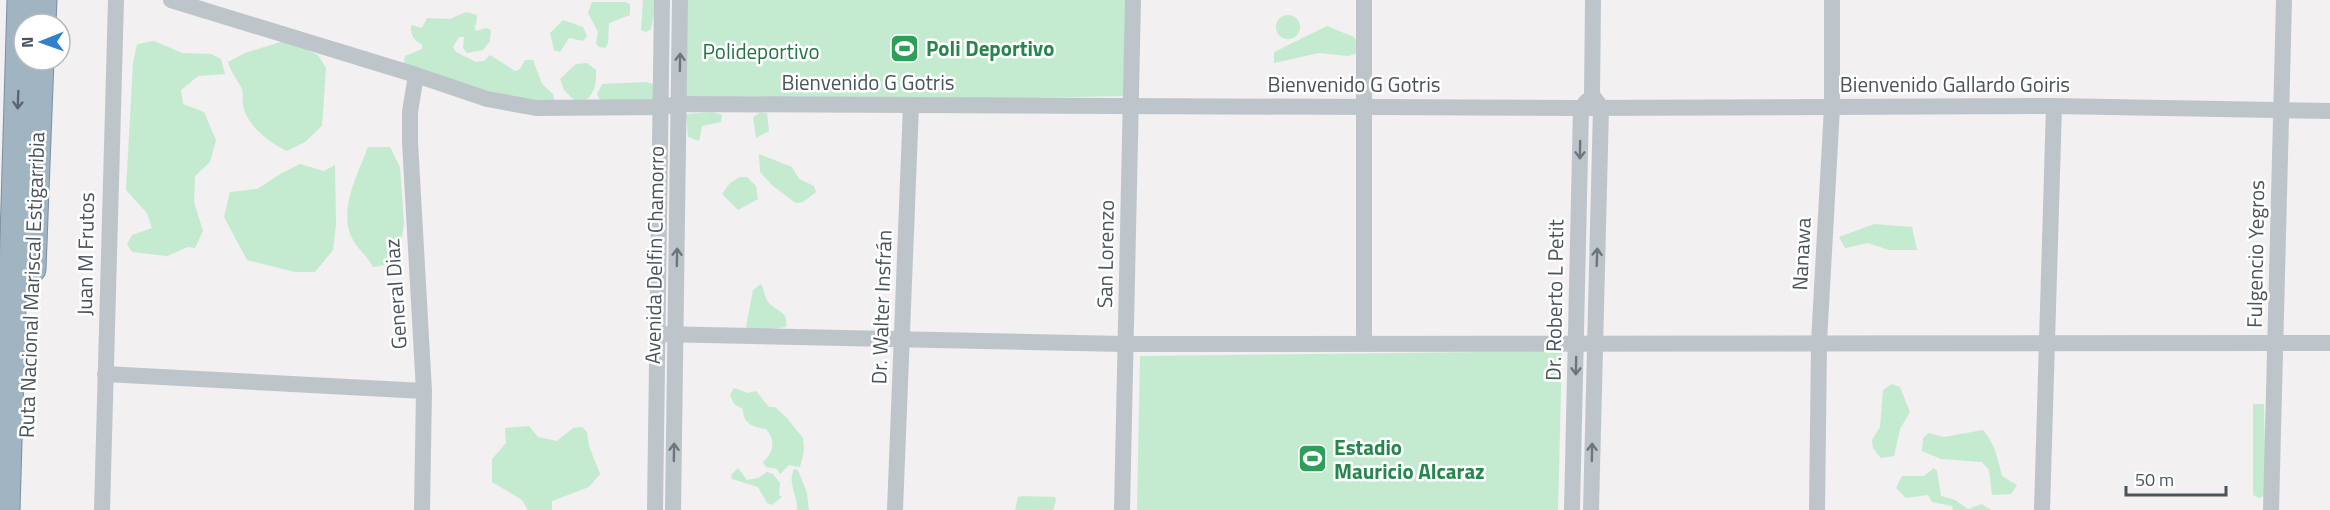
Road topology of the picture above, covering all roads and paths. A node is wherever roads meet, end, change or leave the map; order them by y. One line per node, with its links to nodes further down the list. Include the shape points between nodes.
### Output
1 (21, 0): 36 (highway, Ruta Nacional Mariscal Estigarribia, one-way to 36)
2 (116, 0): 34 (street, Juan M Frutos)
3 (171, 0): 12 (street, Bienvenido G Gotris)
4 (662, 0): 18 (street, Avenida Delfin Chamorro)
5 (681, 0): 13 (street, Avenida Delfin Chamorro, one-way to 5)
6 (1133, 0): 16 (street, San Lorenzo)
7 (1364, 0): 19 (street)
8 (1593, 0): 14 (street, Dr. Roberto L Petit)
9 (1832, 0): 20 (street, Nanawa)
10 (2284, 0): 21 (street, Fulgencio Yegros)
11 (40, 72): 37 (highway, Ruta Nacional Mariscal Estigarribia)
12 (416, 75): 18 (street, Bienvenido G Gotris, via 487,99 536,108); 35 (street, General Diaz, via 410,142)
13 (679, 104): 15 (street, Bienvenido G Gotris); 18 (street, Bienvenido G Gotris); 23 (street, Avenida Delfin Chamorro, one-way to 13)
14 (1591, 104): 19 (street, Bienvenido G Gotris); 20 (street, Bienvenido Gallardo Goiris); 26 (street, Dr. Roberto L Petit, one-way to 26); 33 (street, Dr. Roberto L Petit, one-way to 14)
15 (911, 105): 16 (street, Bienvenido G Gotris); 25 (street, Dr. Walter Insfrán)
16 (1131, 106): 19 (street, Bienvenido G Gotris); 32 (street, San Lorenzo)
17 (2054, 106): 20 (street, Bienvenido Gallardo Goiris); 21 (street, Bienvenido Gallardo Goiris); 28 (street)
18 (661, 107): 24 (street, Avenida Delfin Chamorro)
19 (1364, 107): 30 (street)
20 (1832, 107): 27 (street, Nanawa)
21 (2282, 111): 22 (street, Bienvenido Gallardo Goiris); 29 (street, Fulgencio Yegros)
22 (2330, 111)
23 (676, 333): 24 (street); 25 (street); 41 (street, Avenida Delfin Chamorro, one-way to 23)
24 (657, 334): 40 (street, Avenida Delfin Chamorro)
25 (903, 339): 32 (street); 42 (street, Dr. Walter Insfrán)
26 (1576, 342): 30 (street); 33 (street); 44 (street, Dr. Roberto L Petit, one-way to 44)
27 (1819, 342): 28 (street); 33 (street); 46 (street, Nanawa)
28 (2049, 342): 29 (street); 47 (street)
29 (2276, 342): 31 (street); 48 (street, Fulgencio Yegros)
30 (1365, 343): 32 (street)
31 (2330, 343)
32 (1125, 344): 43 (street, San Lorenzo)
33 (1595, 344): 45 (street, Dr. Roberto L Petit, one-way to 33)
34 (105, 374): 35 (street); 38 (street, Juan M Frutos)
35 (424, 391): 39 (street, General Diaz)
36 (6, 510)
37 (22, 510)
38 (102, 510)
39 (422, 510)
40 (656, 510)
41 (673, 510)
42 (895, 510)
43 (1122, 510)
44 (1572, 510)
45 (1591, 510)
46 (1817, 510)
47 (2042, 510)
48 (2271, 510)

